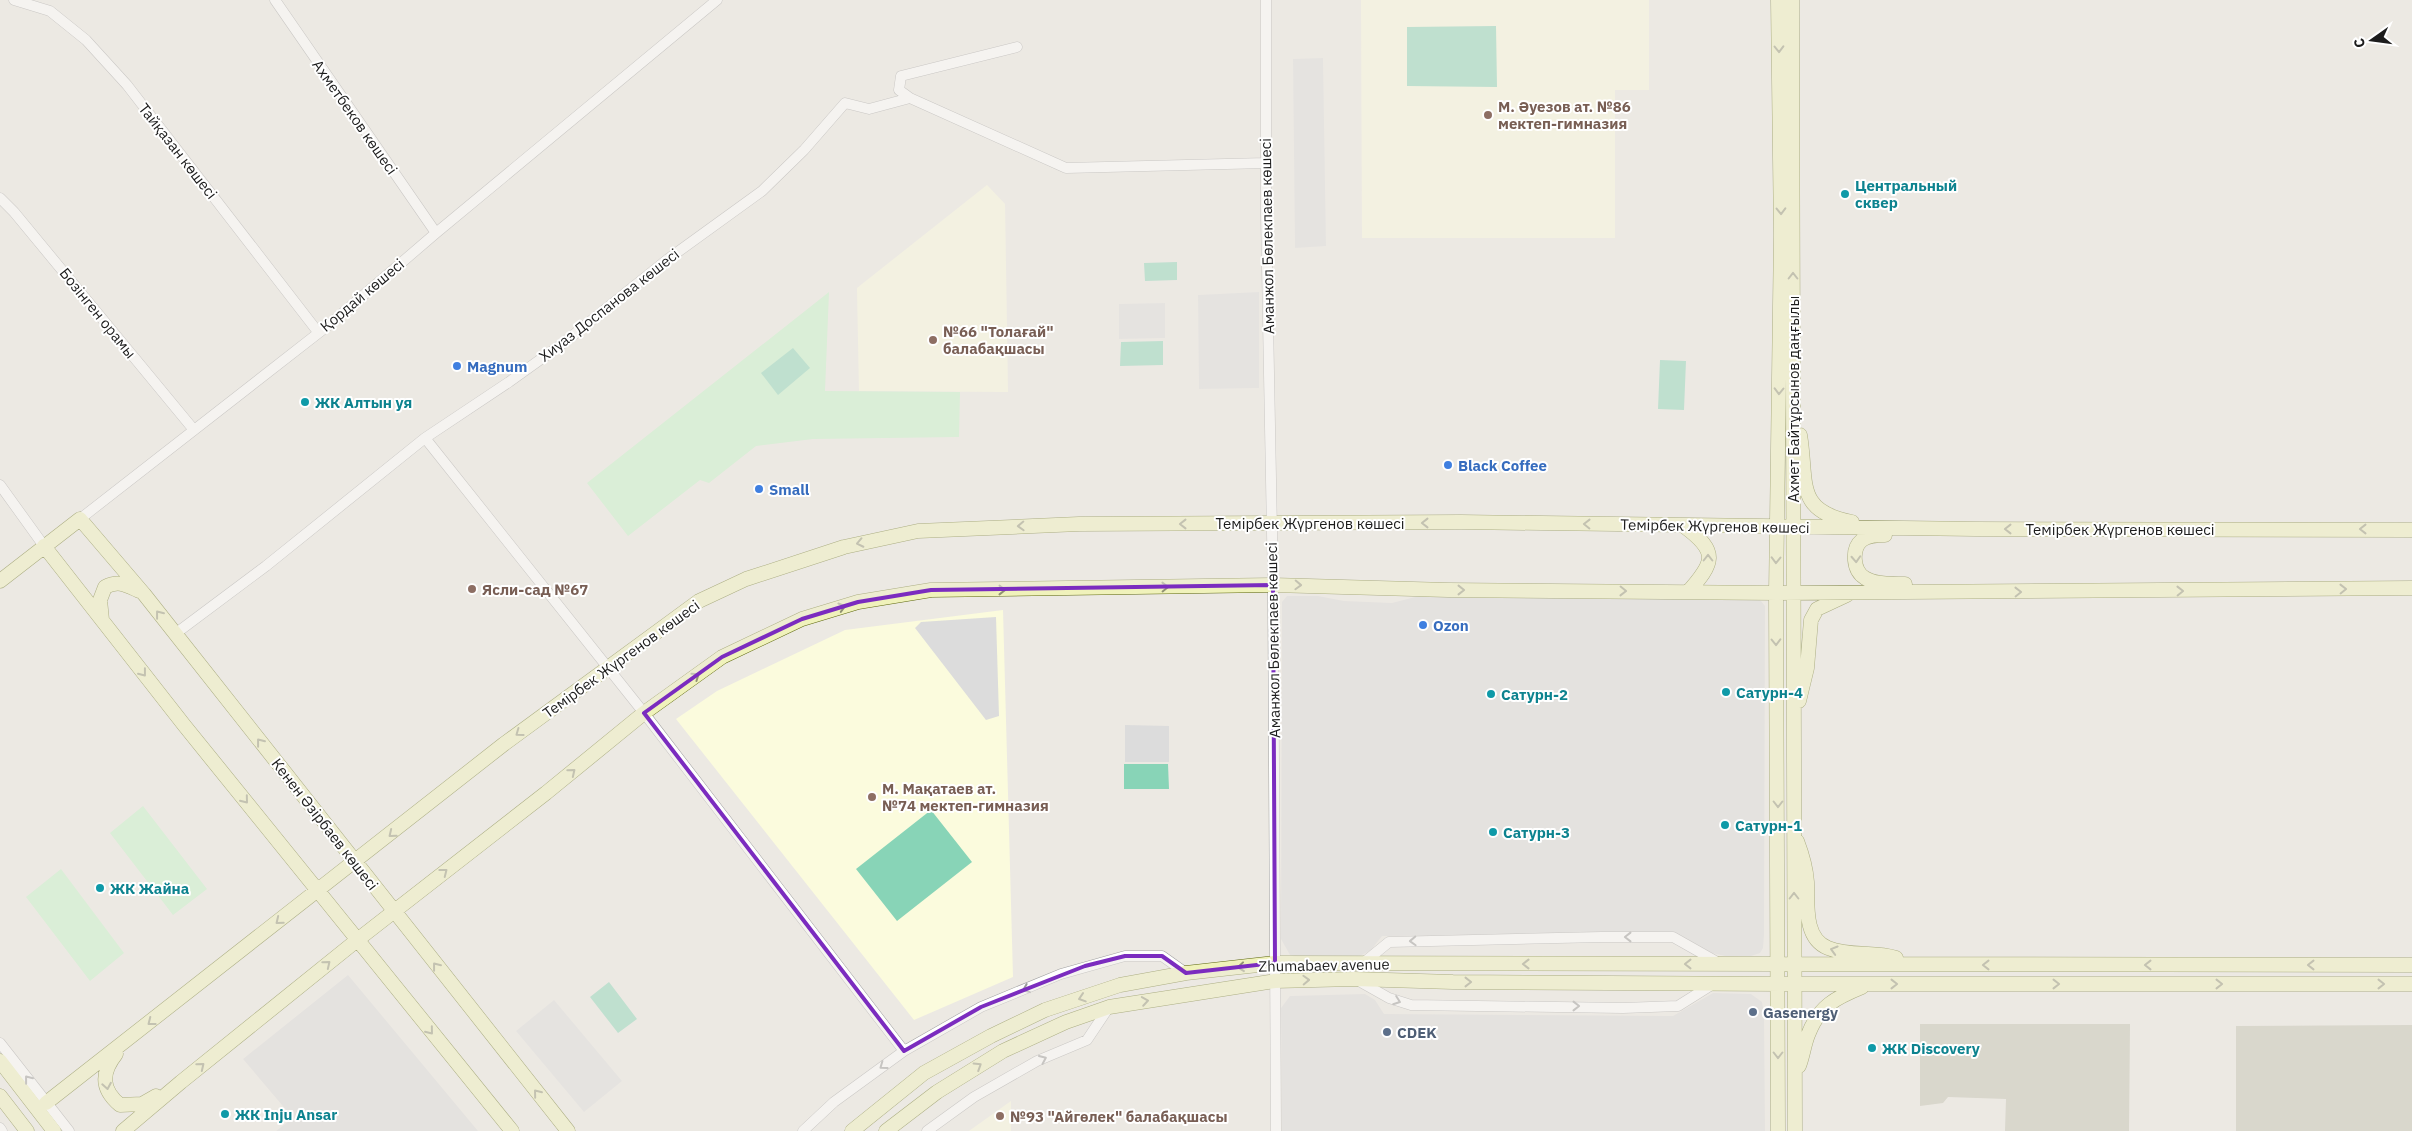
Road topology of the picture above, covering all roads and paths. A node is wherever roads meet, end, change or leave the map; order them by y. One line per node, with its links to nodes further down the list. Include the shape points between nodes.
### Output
1 (14, 0): 13 (street, Тайқазан көшесі, via 50,11 86,40 127,86)
2 (275, 0): 12 (street, Ахметбеков көшесі)
3 (717, 0): 12 (street, Қордай көшесі)
4 (1266, 0): 10 (street, Аманжол Бөлекпаев көшесі)
5 (1778, 0): 9 (street, Ахмет Байтұрсынов даңғылы, one-way to 9)
6 (1792, 0): 9 (street, Ахмет Байтұрсынов даңғылы)
7 (1017, 47): 8 (street, via 901,76 899,90)
8 (910, 98): 10 (street, via 1066,168); 16 (street, Хиуаз Доспанова көшесі, via 869,109 844,103 804,150 762,191 675,254 562,344)
9 (1786, 131): 14 (street, Ахмет Байтұрсынов даңғылы, one-way to 9); 21 (street, Ахмет Байтұрсынов даңғылы, one-way to 21, via 1781,235)
10 (1266, 163): 19 (street, Аманжол Бөлекпаев көшесі)
11 (0, 198): 15 (street, Бозінген орамы)
12 (436, 233): 13 (street, Қордай көшесі)
13 (318, 332): 15 (street, Қордай көшесі)
14 (1793, 395): 22 (street, Ахмет Байтұрсынов даңғылы); 23 (street, via 1809,500 1825,515)
15 (194, 430): 18 (street, Қордай көшесі)
16 (425, 438): 37 (street, Хиуаз Доспанова көшесі, via 266,566); 38 (street)
17 (0, 485): 26 (street)
18 (80, 519): 26 (street, Қордай көшесі); 35 (street, Кенен Әзірбаев көшесі)
19 (1271, 524): 20 (street, Темірбек Жүргенов көшесі, one-way to 19, via 1470,522); 28 (street, Аманжол Бөлекпаев көшесі); 38 (street, Темірбек Жүргенов көшесі, one-way to 38, via 1020,525 918,532 844,547 746,579 699,601)
20 (1685, 527): 21 (street, Темірбек Жүргенов көшесі); 30 (street, one-way to 20, via 1707,568 1710,557 1707,546)
21 (1777, 527): 22 (street, Темірбек Жүргенов көшесі); 31 (street, Ахмет Байтұрсынов даңғылы, one-way to 31)
22 (1793, 527): 23 (street, Темірбек Жүргенов көшесі); 32 (street, Ахмет Байтұрсынов даңғылы)
23 (1867, 528): 24 (street, Темірбек Жүргенов көшесі)
24 (1975, 529): 25 (street, Темірбек Жүргенов көшесі, one-way to 24); 34 (street, one-way to 34, via 1961,535 1873,535 1861,541 1855,551 1856,569 1865,579 1885,583 1946,584)
25 (2412, 530)
26 (44, 546): 27 (street, Қордай көшесі); 36 (street)
27 (0, 581)
28 (1273, 585): 30 (street, one-way to 30); 39 (street, one-way to 28, via 722,657 802,618 858,602 931,590); 46 (street, Аманжол Бөлекпаев көшесі)
29 (2412, 588): 34 (street, one-way to 29)
30 (1688, 592): 31 (street)
31 (1776, 593): 32 (street); 49 (street, Ахмет Байтұрсынов даңғылы, one-way to 49)
32 (1794, 593): 33 (street); 40 (street, Ахмет Байтұрсынов даңғылы)
33 (1852, 593): 34 (street); 40 (street, via 1817,609 1811,620 1807,668)
34 (1969, 593)
35 (144, 594): 36 (street, via 123,583 114,582 105,587 100,600); 37 (street, Кенен Әзірбаев көшесі, one-way to 35)
36 (102, 620): 43 (street, one-way to 43)
37 (175, 634): 42 (street, Кенен Әзірбаев көшесі, one-way to 37)
38 (607, 668): 39 (street); 42 (street, Темірбек Жүргенов көшесі, one-way to 42, via 504,744)
39 (644, 713): 44 (street, one-way to 39); 64 (street)
40 (1794, 726): 41 (street, Ахмет Байтұрсынов даңғылы)
41 (1794, 831): 50 (street, Ахмет Байтұрсынов даңғылы, one-way to 41); 51 (street, one-way to 41, via 1887,955 1842,952 1826,947 1816,939 1810,926 1803,856)
42 (355, 863): 43 (street, Темірбек Жүргенов көшесі); 44 (street, Кенен Әзірбаев көшесі)
43 (317, 892): 45 (street); 63 (street, Темірбек Жүргенов көшесі, one-way to 63)
44 (394, 911): 45 (street); 75 (street, Кенен Әзірбаев көшесі, one-way to 44)
45 (356, 940): 67 (street, one-way to 45); 74 (street, one-way to 74)
46 (1275, 963): 47 (street, Zhumabaev avenue); 53 (street, Zhumabaev avenue, one-way to 53); 55 (street, Аманжол Бөлекпаев көшесі)
47 (1362, 964): 48 (street, Zhumabaev avenue, one-way to 47); 48 (street, one-way to 47, via 1672,937 1389,942)
48 (1722, 964): 49 (street, Zhumabaev avenue)
49 (1779, 964): 50 (street, Zhumabaev avenue); 57 (street, Ахмет Байтұрсынов даңғылы)
50 (1794, 964): 51 (street, Zhumabaev avenue); 58 (street, Ахмет Байтұрсынов даңғылы)
51 (1916, 964): 52 (street, Zhumabaev avenue, one-way to 51)
52 (2412, 966)
53 (1186, 973): 64 (street, one-way to 64, via 1162,956 1125,956 1085,966 982,1007); 77 (street, Zhumabaev avenue, one-way to 77, via 1120,985 1045,1010 924,1073)
54 (1354, 978): 55 (street, Zhumabaev avenue, one-way to 54); 56 (street, Zhumabaev avenue, one-way to 56, via 1463,982); 56 (street, one-way to 56, via 1389,998 1411,1006 1678,1006)
55 (1275, 981): 61 (street, Zhumabaev avenue, one-way to 55); 80 (street, Аманжол Бөлекпаев көшесі)
56 (1716, 982): 57 (street, Zhumabaev avenue)
57 (1779, 984): 58 (street, Zhumabaev avenue); 81 (street, Ахмет Байтұрсынов даңғылы, one-way to 81)
58 (1795, 984): 59 (street, Zhumabaev avenue); 66 (street, Ахмет Байтұрсынов даңғылы)
59 (1869, 984): 60 (street, Zhumabaev avenue, one-way to 60); 66 (street, via 1837,997 1817,1014)
60 (2412, 984)
61 (1109, 1007): 78 (street, Zhumabaev avenue, one-way to 61, via 937,1092 1003,1050); 79 (street, one-way to 61, via 974,1097 1037,1061 1087,1040)
62 (0, 1043): 69 (street, one-way to 62)
63 (124, 1043): 67 (street, one-way to 67, via 107,1065 105,1082 109,1096 120,1105 142,1104); 69 (street)
64 (904, 1051): 76 (street, one-way to 76, via 834,1102)
65 (0, 1061): 71 (street)
66 (1795, 1076): 82 (street, Ахмет Байтұрсынов даңғылы)
67 (181, 1082): 73 (street)
68 (0, 1096): 70 (street)
69 (46, 1103): 72 (street)
70 (27, 1131)
71 (54, 1131)
72 (69, 1131)
73 (123, 1131)
74 (512, 1131)
75 (568, 1131)
76 (803, 1131)
77 (852, 1131)
78 (886, 1131)
79 (927, 1131)
80 (1276, 1131)
81 (1778, 1131)
82 (1795, 1131)

